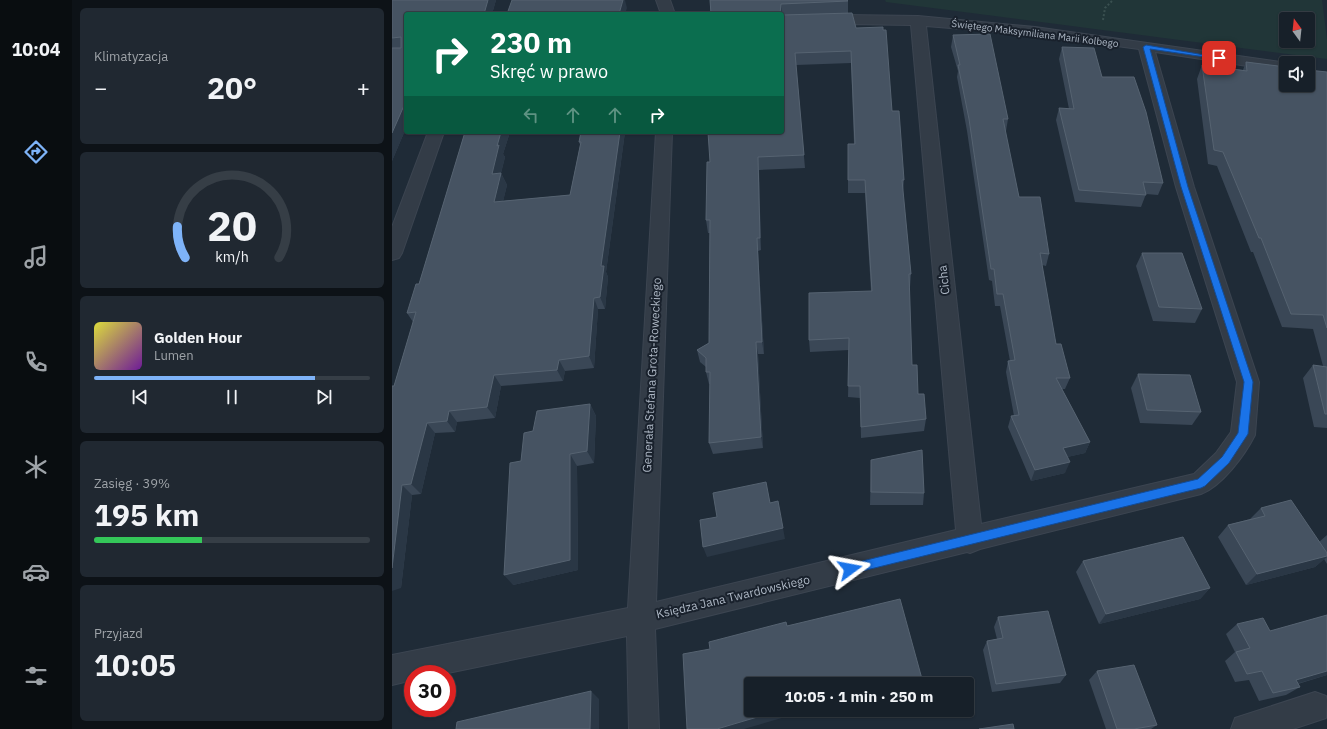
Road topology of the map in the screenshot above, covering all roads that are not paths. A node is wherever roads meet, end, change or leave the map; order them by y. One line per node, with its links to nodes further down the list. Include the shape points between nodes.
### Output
1 (663, 0): 2 (street)
2 (667, 12)
3 (918, 20): 4 (street, Świętego Maksymiliana Marii Kolbego); 5 (street, Świętego Maksymiliana Marii Kolbego); 10 (street, Cicha)
4 (784, 22)
5 (1146, 47): 6 (street, Świętego Maksymiliana Marii Kolbego); 10 (street, Księdza Jana Twardowskiego, via 1185,187 1248,382 1243,434 1225,460 1201,483)
6 (1279, 67)
7 (435, 134): 9 (street)
8 (664, 134): 11 (street, Generała Stefana Grota-Roweckiego)
9 (392, 254)
10 (970, 540): 11 (street, Księdza Jana Twardowskiego)
11 (641, 619): 12 (street, Księdza Jana Twardowskiego); 14 (street, Generała Stefana Grota-Roweckiego)
12 (392, 670)
13 (1315, 707): 15 (street)
14 (644, 729)
15 (1246, 729)

